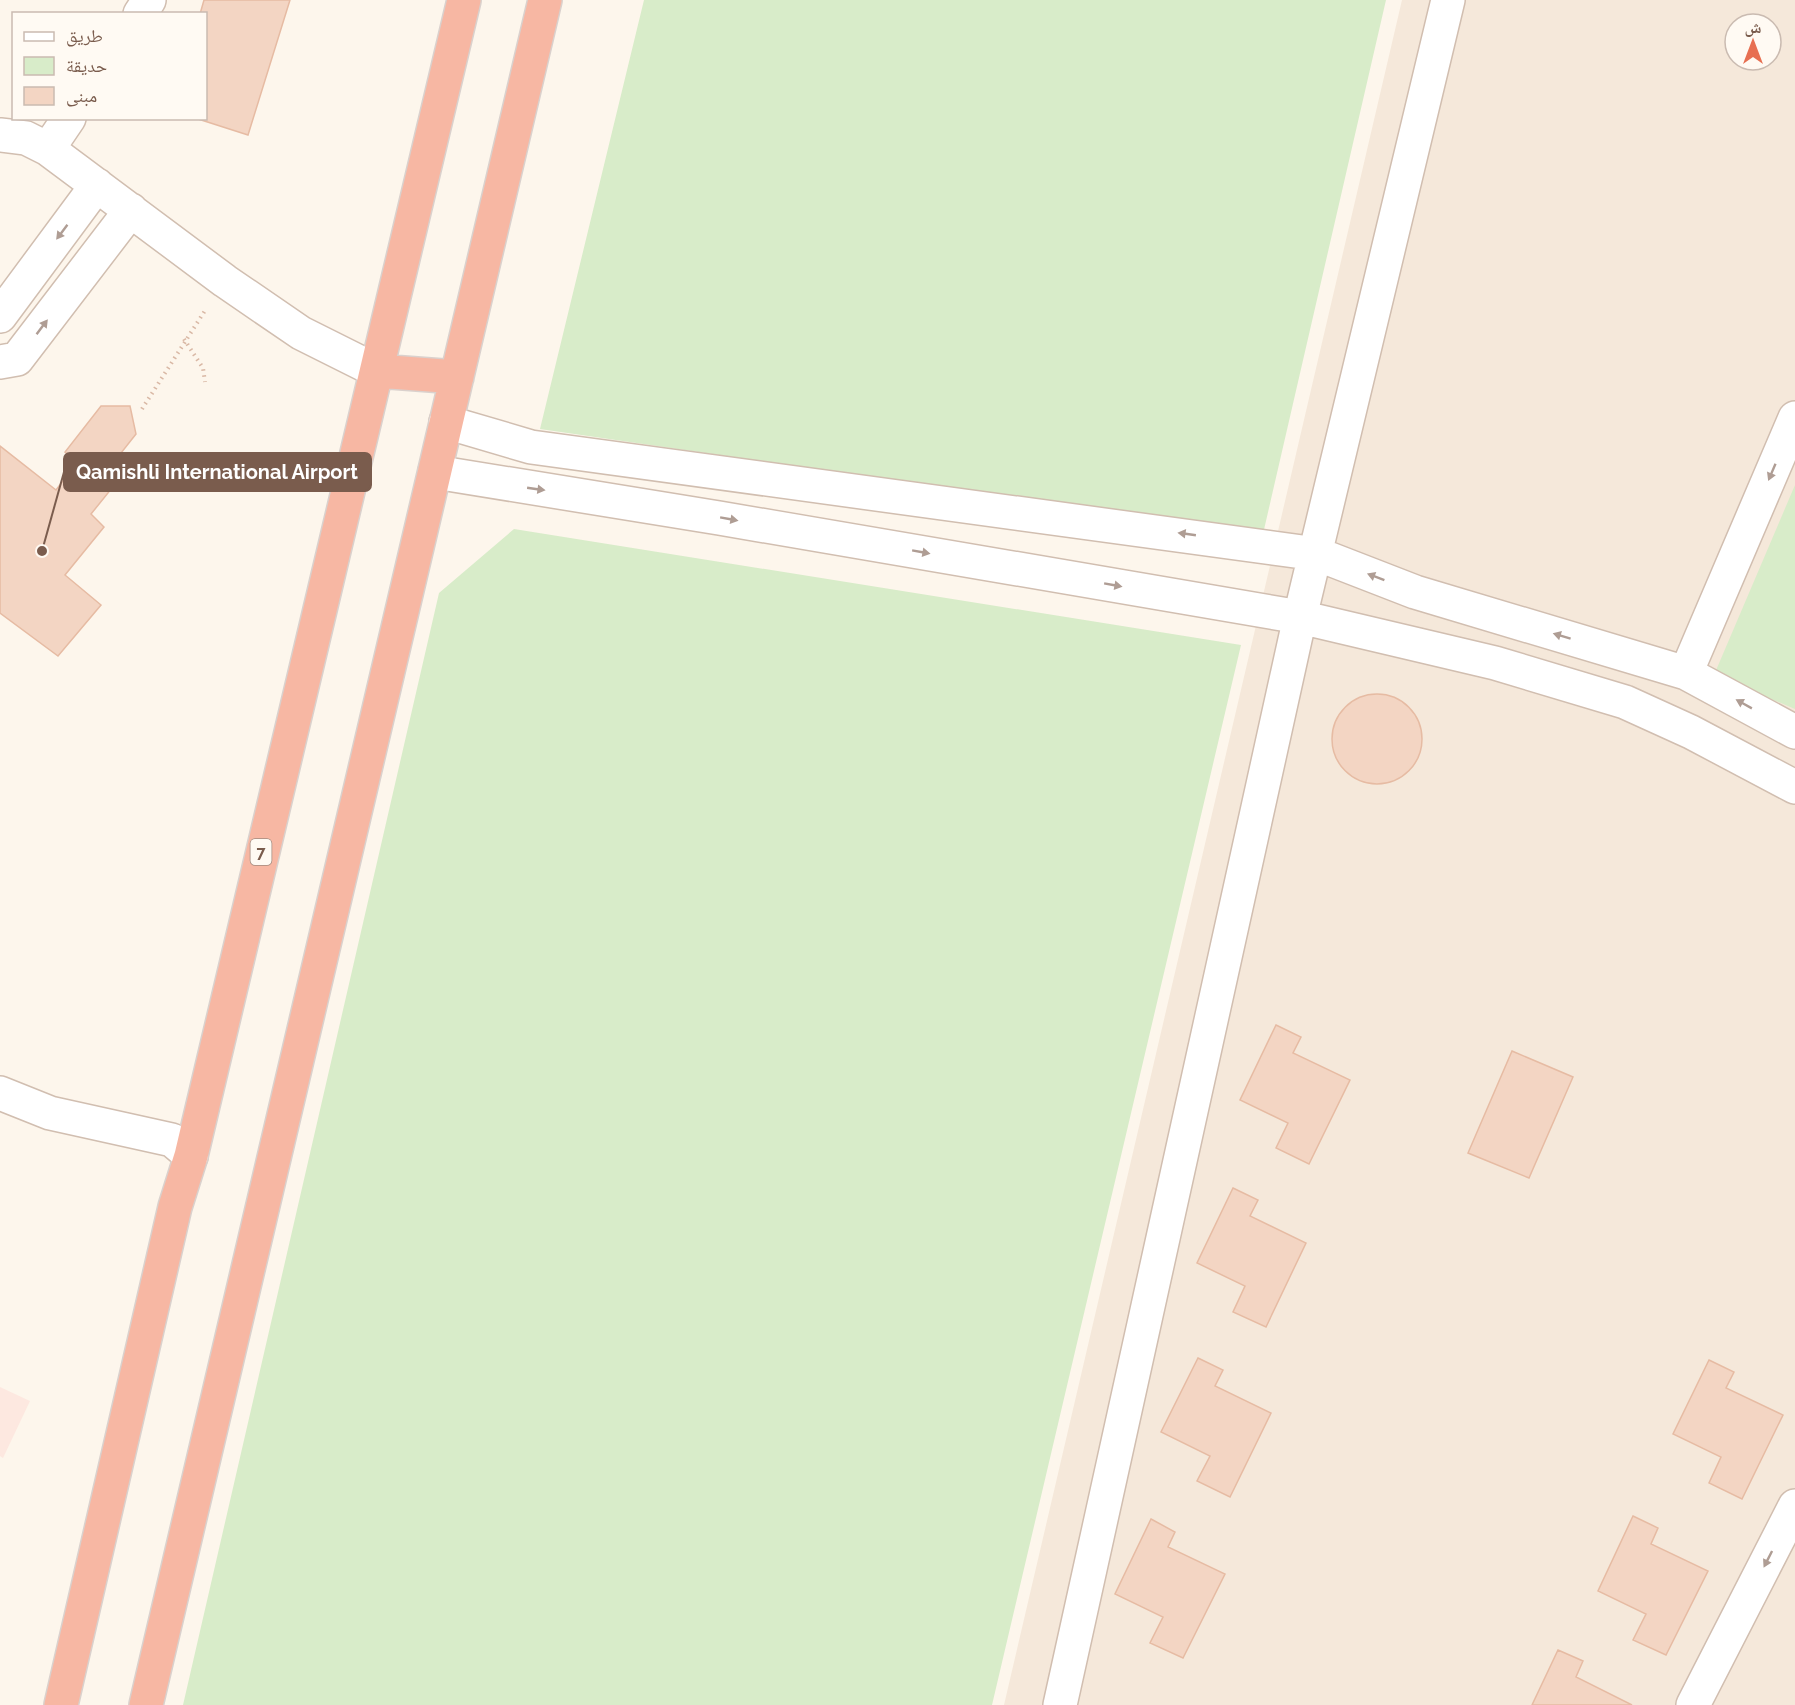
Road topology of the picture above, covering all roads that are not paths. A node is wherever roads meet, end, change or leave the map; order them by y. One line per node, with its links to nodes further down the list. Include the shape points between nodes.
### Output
1 (464, 0): 11 (highway, 7)
2 (545, 0): 12 (highway)
3 (1448, 0): 16 (street)
4 (68, 120): 6 (street)
5 (0, 135): 6 (street, via 26,138)
6 (48, 148): 7 (street)
7 (97, 185): 8 (street); 9 (street, one-way to 9)
8 (131, 210): 10 (street, one-way to 8, via 17,359); 11 (street, via 301,333)
9 (0, 316)
10 (0, 363)
11 (377, 371): 12 (highway); 22 (highway, 7)
12 (457, 377): 14 (highway)
13 (1795, 418): 18 (street, one-way to 18)
14 (447, 422): 15 (highway); 16 (street, one-way to 14, via 531,447)
15 (435, 472): 17 (street, one-way to 17); 25 (highway)
16 (1317, 554): 17 (street); 18 (street, one-way to 16, via 1415,592)
17 (1300, 617): 20 (street, via 1495,663 1625,702); 26 (street)
18 (1686, 673): 19 (street, one-way to 18)
19 (1795, 732)
20 (1795, 787)
21 (0, 1093): 22 (street, via 50,1113 172,1140)
22 (191, 1155): 24 (highway, 7, via 175,1207)
23 (1795, 1506): 27 (street, one-way to 27)
24 (61, 1705)
25 (146, 1705)
26 (1060, 1705)
27 (1693, 1705)

